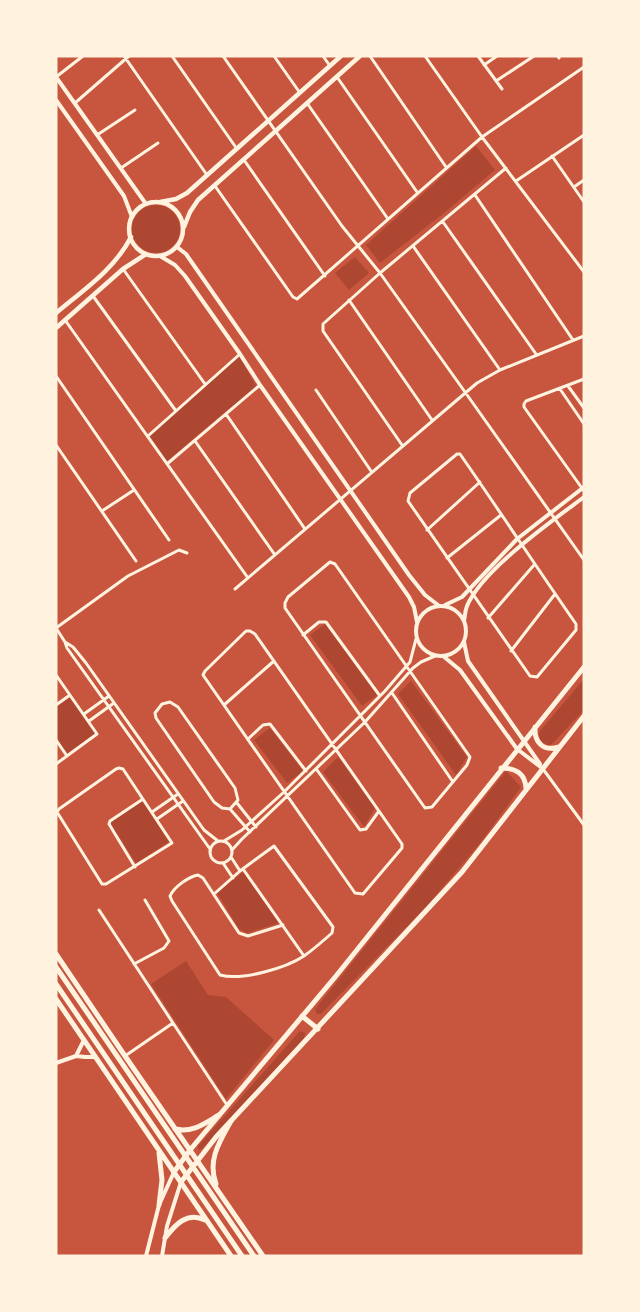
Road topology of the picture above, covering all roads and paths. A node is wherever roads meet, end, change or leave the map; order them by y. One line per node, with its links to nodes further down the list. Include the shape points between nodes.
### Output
1 (83, 56): 18 (street)
2 (130, 56): 14 (street)
3 (172, 56): 33 (street)
4 (223, 56): 27 (street)
5 (274, 56): 22 (street)
6 (323, 56): 16 (street)
7 (341, 56): 16 (main road)
8 (360, 56): 19 (main road)
9 (370, 56): 36 (street)
10 (425, 56): 31 (street)
11 (478, 56): 15 (street)
12 (497, 56): 15 (street)
13 (534, 56): 20 (street)
14 (125, 58): 24 (street); 39 (street)
15 (484, 65): 20 (street)
16 (330, 66): 22 (main road)
17 (584, 67): 31 (street)
18 (56, 77): 24 (street)
19 (337, 77): 25 (main road); 44 (street)
20 (496, 81): 21 (street)
21 (502, 89)
22 (300, 93): 27 (main road)
23 (57, 102): 49 (street, via 124,196)
24 (75, 103): 29 (street)
25 (307, 104): 28 (main road); 50 (street)
26 (135, 110): 29 (street)
27 (269, 121): 28 (street); 33 (main road)
28 (276, 131): 35 (main road); 54 (street)
29 (97, 135): 37 (street)
30 (584, 135): 34 (street)
31 (482, 137): 36 (street); 38 (street)
32 (158, 143): 37 (street)
33 (237, 149): 39 (main road)
34 (552, 156): 41 (street); 43 (street)
35 (244, 160): 42 (main road); 62 (street)
36 (446, 167): 44 (street)
37 (121, 168): 48 (street)
38 (506, 168): 41 (street); 45 (street)
39 (208, 176): 46 (main road, via 182,196)
40 (584, 180): 43 (street)
41 (516, 181): 60 (street)
42 (215, 186): 52 (main road, via 193,206); 62 (street, via 293,297 297,298)
43 (574, 187): 47 (street)
44 (417, 192): 50 (street)
45 (475, 195): 51 (street); 69 (street)
46 (160, 202): 48 (main road); 52 (main road, via 176,212)
47 (584, 202)
48 (146, 204): 49 (main road)
49 (132, 217): 53 (main road, via 129,227)
50 (388, 219): 54 (street)
51 (443, 222): 55 (street); 71 (street)
52 (184, 227): 56 (main road)
53 (131, 238): 57 (main road, via 136,248); 65 (main road, via 112,264)
54 (358, 246): 61 (street); 62 (street)
55 (413, 246): 61 (street); 72 (street)
56 (177, 247): 58 (main road); 93 (street, via 186,254)
57 (146, 254): 58 (main road); 59 (main road)
58 (160, 256): 70 (street, via 185,276)
59 (123, 269): 63 (main road); 75 (street)
60 (584, 272)
61 (380, 273): 64 (street); 80 (street)
62 (325, 276)
63 (93, 296): 66 (main road); 82 (street)
64 (348, 300): 84 (street); 89 (street, via 325,320 323,331)
65 (56, 313)
66 (65, 320): 67 (main road); 86 (street)
67 (56, 328)
68 (584, 336): 69 (street)
69 (573, 340): 71 (street)
70 (240, 354): 75 (street); 76 (street)
71 (536, 354): 72 (street)
72 (500, 370): 80 (street)
73 (56, 376): 95 (street)
74 (584, 380): 77 (street)
75 (205, 384): 82 (street)
76 (260, 385): 83 (street); 97 (street)
77 (568, 386): 78 (street); 81 (street)
78 (560, 389): 85 (street); 94 (street, via 526,401 524,407)
79 (316, 390): 91 (street)
80 (465, 392): 84 (street); 99 (street)
81 (584, 408)
82 (176, 411): 86 (street)
83 (226, 414): 87 (street); 102 (street)
84 (432, 420): 89 (street)
85 (584, 424)
86 (148, 436): 90 (street)
87 (195, 441): 90 (street); 108 (street)
88 (56, 445): 98 (street)
89 (402, 445): 91 (street)
90 (167, 464): 113 (street)
91 (371, 472): 93 (street)
92 (480, 482): 100 (street); 103 (street); 103 (street, via 458,454 410,494 408,501)
93 (350, 489): 97 (street); 118 (street, via 421,591)
94 (583, 489): 99 (street)
95 (134, 490): 98 (street); 105 (street)
96 (584, 497): 101 (street)
97 (340, 499): 102 (street); 121 (street, via 409,596)
98 (102, 511): 111 (street)
99 (550, 512): 101 (street); 104 (street)
100 (501, 515): 104 (street); 109 (street)
101 (554, 519): 106 (street); 110 (street)
102 (305, 529): 108 (street)
103 (427, 530): 109 (street)
104 (517, 539): 106 (street); 115 (street)
105 (169, 540)
106 (521, 545): 112 (street); 117 (street)
107 (187, 553): 123 (street, via 179,550 139,569)
108 (275, 554): 113 (street)
109 (447, 558): 115 (street)
110 (584, 560)
111 (136, 561)
112 (534, 564): 116 (street); 120 (street)
113 (248, 578): 114 (street)
114 (235, 588)
115 (469, 590): 117 (street); 119 (street)
116 (555, 594): 128 (street); 128 (street, via 576,624 576,630 537,677 530,676)
117 (473, 596): 120 (street); 122 (street)
118 (438, 605): 119 (street); 121 (street, via 424,612)
119 (445, 605): 122 (street, via 458,612)
120 (488, 618): 128 (street)
121 (417, 622): 125 (street)
122 (464, 622): 127 (street)
123 (56, 628): 126 (street)
124 (303, 635): 132 (street, via 285,608 286,600 332,562); 139 (street, via 318,622 326,622); 146 (street)
125 (416, 639): 129 (street, via 423,650); 132 (street, via 412,658)
126 (65, 642): 138 (street, via 78,653); 140 (street, via 66,648)
127 (464, 642): 130 (street, via 455,652); 153 (street, via 468,661)
128 (512, 651)
129 (435, 656): 130 (street); 134 (street)
130 (443, 656): 156 (street, via 460,670)
131 (274, 661): 143 (street); 143 (street, via 255,634 246,631 204,673); 154 (street)
132 (406, 667): 134 (street); 139 (street)
133 (584, 667): 150 (main road)
134 (410, 672): 136 (street); 164 (street, via 470,757 468,765)
135 (56, 675): 137 (street)
136 (392, 693): 149 (street); 164 (street)
137 (70, 695): 142 (street); 145 (street)
138 (109, 696): 140 (street); 141 (street)
139 (380, 696): 146 (street)
140 (104, 700): 144 (street); 145 (street)
141 (114, 703): 144 (street); 167 (street)
142 (56, 705)
143 (224, 705): 151 (street)
144 (109, 707): 148 (street); 169 (street)
145 (84, 714): 148 (street)
146 (361, 715): 149 (street); 154 (street)
147 (584, 716): 155 (main road)
148 (89, 721): 158 (street, via 97,735)
149 (365, 722): 157 (street); 164 (street, via 425,808 432,807)
150 (536, 726): 153 (main road); 155 (main road, via 535,737 540,745 549,749)
151 (248, 739): 163 (street, via 263,725 270,724); 166 (street)
152 (56, 740): 158 (street)
153 (524, 740): 156 (main road); 161 (street)
154 (332, 744): 157 (street); 163 (street)
155 (559, 747): 161 (main road)
156 (517, 749): 160 (main road); 161 (street)
157 (337, 750): 162 (street); 175 (street)
158 (67, 756): 159 (street)
159 (56, 764)
160 (502, 768): 165 (main road, via 519,772); 202 (main road)
161 (542, 768): 165 (main road); 179 (street)
162 (317, 770): 168 (street); 175 (street, via 360,830 366,830)
163 (306, 771): 166 (street)
164 (453, 782)
165 (526, 789): 204 (main road, via 462,872)
166 (284, 792): 168 (street); 178 (street)
167 (178, 794): 169 (street); 171 (street)
168 (288, 797): 175 (street, via 360,895 402,848); 181 (street)
169 (173, 798): 173 (street); 176 (street)
170 (143, 799): 176 (street); 189 (street, via 109,824); 189 (street, via 123,769 119,768 57,812 102,884)
171 (183, 801): 173 (street); 184 (street, via 204,830)
172 (236, 803): 174 (street); 174 (street, via 235,788 178,708 170,702 162,704 155,713 156,718 214,802); 178 (street)
173 (178, 805): 177 (street); 185 (street)
174 (230, 809): 180 (street)
175 (379, 811)
176 (152, 812): 177 (street)
177 (157, 819): 189 (street, via 172,844)
178 (252, 822): 180 (street); 181 (street)
179 (584, 825)
180 (246, 827): 182 (street); 183 (street)
181 (256, 827): 182 (street)
182 (250, 832): 186 (street)
183 (224, 840): 184 (street); 186 (street)
184 (218, 841): 185 (street)
185 (210, 849): 188 (street, via 212,857)
186 (232, 850): 187 (street)
187 (231, 857): 188 (street); 190 (street)
188 (223, 863): 191 (street)
189 (135, 867)
190 (242, 870): 191 (street); 195 (street); 197 (street, via 276,847 333,927 332,933)
191 (232, 878): 192 (street)
192 (214, 894): 195 (street, via 234,928 242,934 248,936); 197 (street, via 198,875 173,890 170,896 220,975 266,972)
193 (145, 900): 198 (street, via 169,941 164,948)
194 (99, 910): 198 (street)
195 (283, 925): 197 (street)
196 (56, 954): 207 (main road)
197 (304, 956)
198 (134, 964): 203 (street)
199 (56, 967): 227 (main road)
200 (56, 984): 226 (main road)
201 (56, 999): 205 (main road)
202 (302, 1016): 204 (main road); 210 (main road)
203 (173, 1023): 207 (street); 210 (street)
204 (318, 1028): 212 (main road)
205 (84, 1040): 206 (street); 208 (main road)
206 (76, 1056): 208 (street); 209 (street)
207 (125, 1056): 213 (main road)
208 (95, 1057): 214 (main road)
209 (56, 1063)
210 (227, 1105): 211 (main road)
211 (219, 1115): 213 (main road, via 196,1128); 215 (main road)
212 (231, 1121): 216 (main road); 219 (main road, via 215,1150 213,1161)
213 (175, 1129): 214 (main road, via 171,1143); 215 (main road)
214 (157, 1148): 217 (main road); 220 (main road, via 162,1180)
215 (190, 1150): 216 (main road); 217 (main road)
216 (197, 1160): 218 (main road); 219 (main road)
217 (174, 1172): 218 (main road); 220 (street)
218 (181, 1182): 221 (main road); 222 (street)
219 (220, 1194): 221 (main road, via 206,1201 203,1209); 228 (main road)
220 (159, 1205): 223 (street)
221 (207, 1220): 222 (main road, via 187,1218 174,1226); 225 (main road)
222 (165, 1238): 224 (street)
223 (146, 1256)
224 (162, 1256)
225 (231, 1256)
226 (242, 1256)
227 (254, 1256)
228 (263, 1256)

